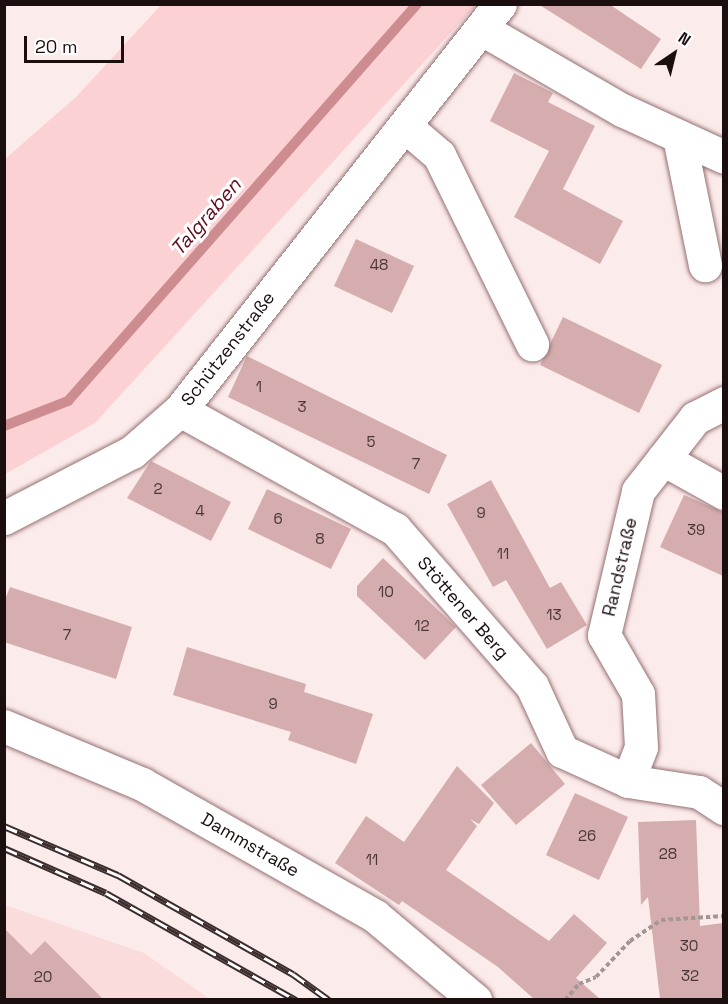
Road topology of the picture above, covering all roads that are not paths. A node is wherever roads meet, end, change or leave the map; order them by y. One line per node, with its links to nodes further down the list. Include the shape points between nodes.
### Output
1 (491, 17): 2 (street, Schützenstraße); 3 (street, Schützenstraße, via 622,110)
2 (405, 126): 6 (street, via 439,156); 8 (street, Schützenstraße)
3 (680, 136): 4 (street, Schützenstraße); 5 (street)
4 (723, 157)
5 (705, 265)
6 (532, 344)
7 (723, 403): 9 (street, Randstraße, via 695,418)
8 (180, 410): 11 (street, Schützenstraße, via 132,452); 13 (street, Stöttener Berg, via 394,529 532,687 562,751)
9 (663, 459): 10 (street); 13 (street, Randstraße, via 638,491 604,635 638,694 641,747)
10 (723, 492)
11 (4, 518)
12 (4, 726): 15 (street, Dammstraße, via 142,784 375,916)
13 (628, 781): 14 (street, Stöttener Berg, via 699,792)
14 (723, 808)
15 (475, 999)

